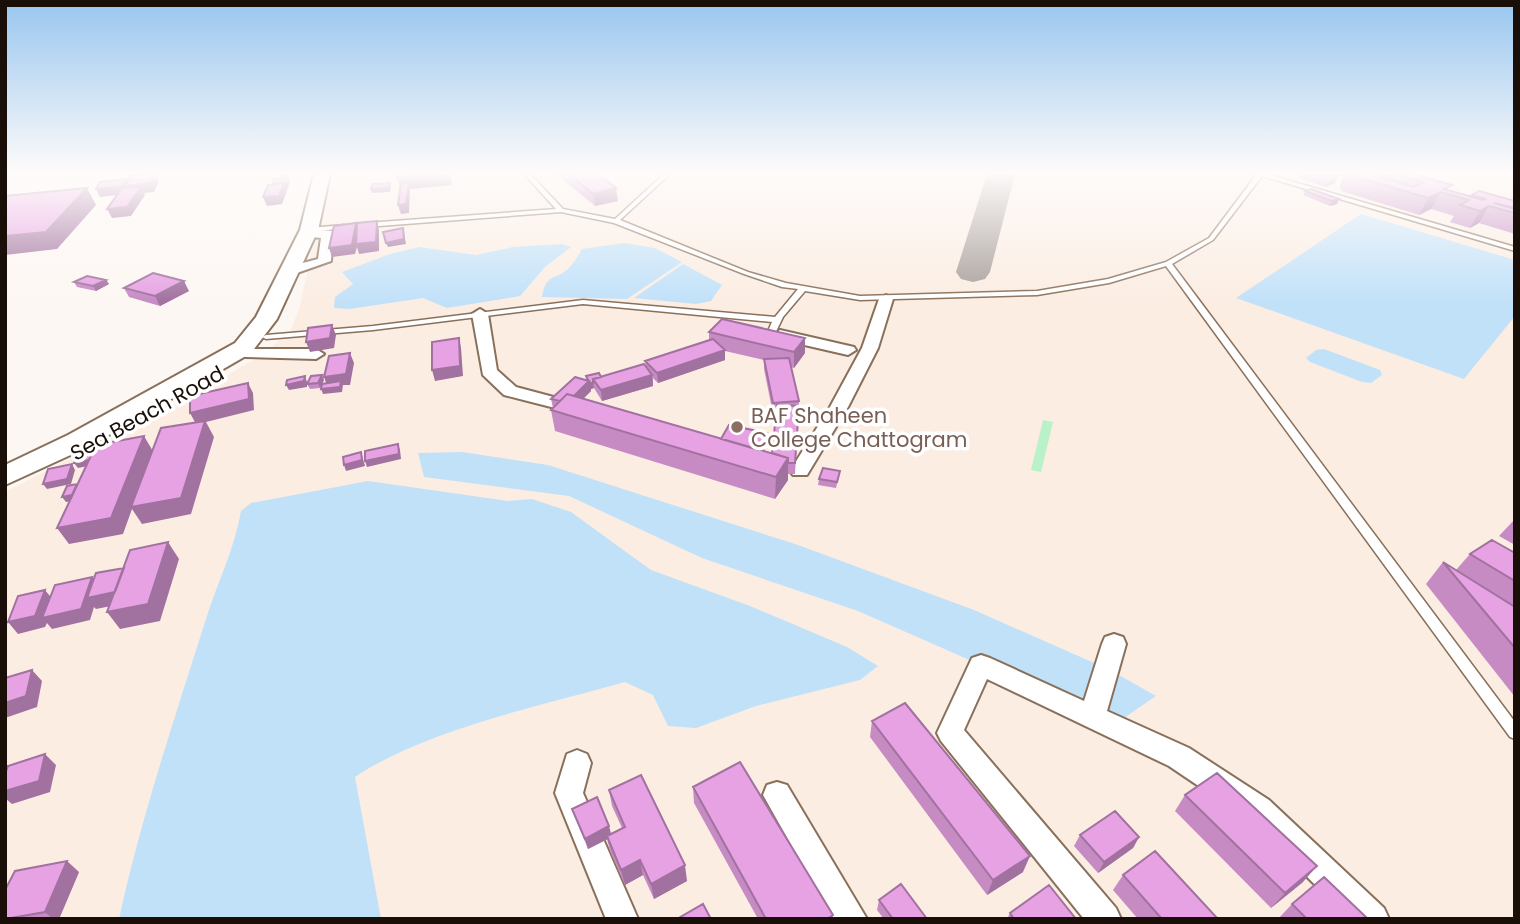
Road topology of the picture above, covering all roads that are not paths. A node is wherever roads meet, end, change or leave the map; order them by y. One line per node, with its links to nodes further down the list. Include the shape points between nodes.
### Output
1 (312, 217): 8 (main road, Sea Beach Road)
2 (479, 217): 8 (lane)
3 (597, 217): 7 (lane)
4 (620, 217): 7 (lane)
5 (1227, 217): 10 (lane, via 1210,239)
6 (1405, 217): 9 (lane)
7 (616, 221): 12 (lane, via 746,273)
8 (309, 232): 11 (main road, Sea Beach Road); 11 (street, via 328,234 324,261)
9 (1515, 250)
10 (1168, 263): 13 (lane, via 1109,281 1037,293); 25 (lane)
11 (289, 271): 16 (main road, Sea Beach Road)
12 (803, 288): 13 (lane); 15 (lane)
13 (886, 299): 20 (street, via 870,348)
14 (480, 314): 15 (lane, via 583,302); 16 (lane); 19 (street, via 489,371 510,391)
15 (772, 332): 17 (street)
16 (261, 336): 18 (street); 21 (main road, Sea Beach Road, via 89,435); 22 (main road, Sea Beach Road, via 95,443)
17 (848, 351)
18 (316, 354)
19 (555, 403)
20 (800, 471)
21 (5, 476)
22 (5, 488)
23 (1114, 644): 24 (street)
24 (1092, 717): 30 (street, via 981,665 950,733); 31 (street, via 1179,757 1259,810)
25 (1515, 733)
26 (577, 763): 28 (street, via 569,793)
27 (777, 795): 29 (street)
28 (622, 919)
29 (851, 919)
30 (1105, 919)
31 (1373, 919)

